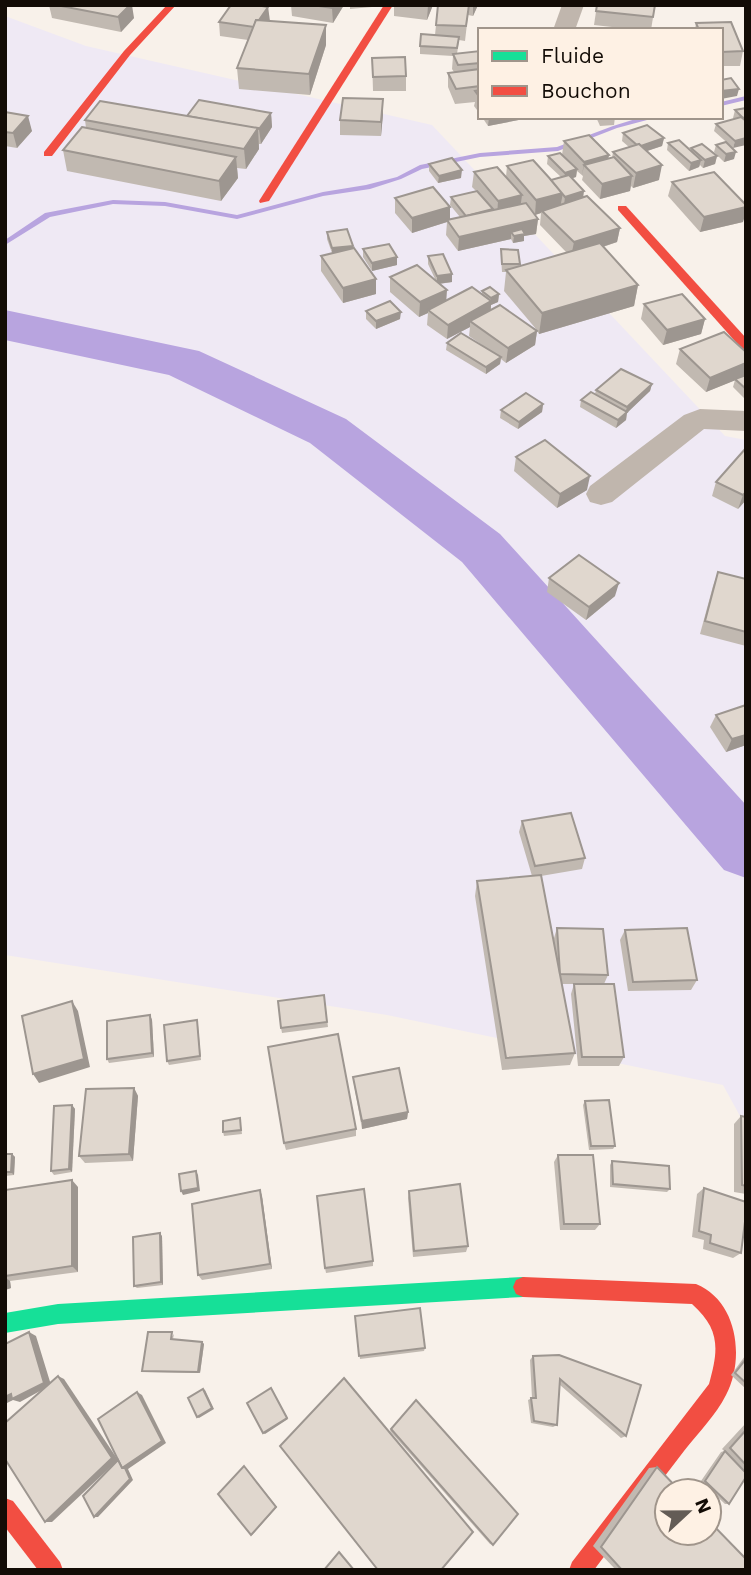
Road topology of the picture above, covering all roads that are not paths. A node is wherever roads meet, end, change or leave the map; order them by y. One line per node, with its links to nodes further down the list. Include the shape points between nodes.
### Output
1 (172, 5): 5 (street, via 127,53)
2 (389, 5): 6 (street)
3 (573, 5): 4 (street)
4 (565, 28)
5 (48, 154)
6 (264, 201)
7 (622, 208): 8 (street)
8 (746, 346)
9 (746, 421): 10 (street, via 694,422)
10 (601, 494)
11 (5, 1323): 14 (street, via 58,1314 524,1287 696,1294 711,1305 727,1333 727,1363 718,1389)
12 (5, 1509): 13 (street)
13 (52, 1570)
14 (580, 1570)

